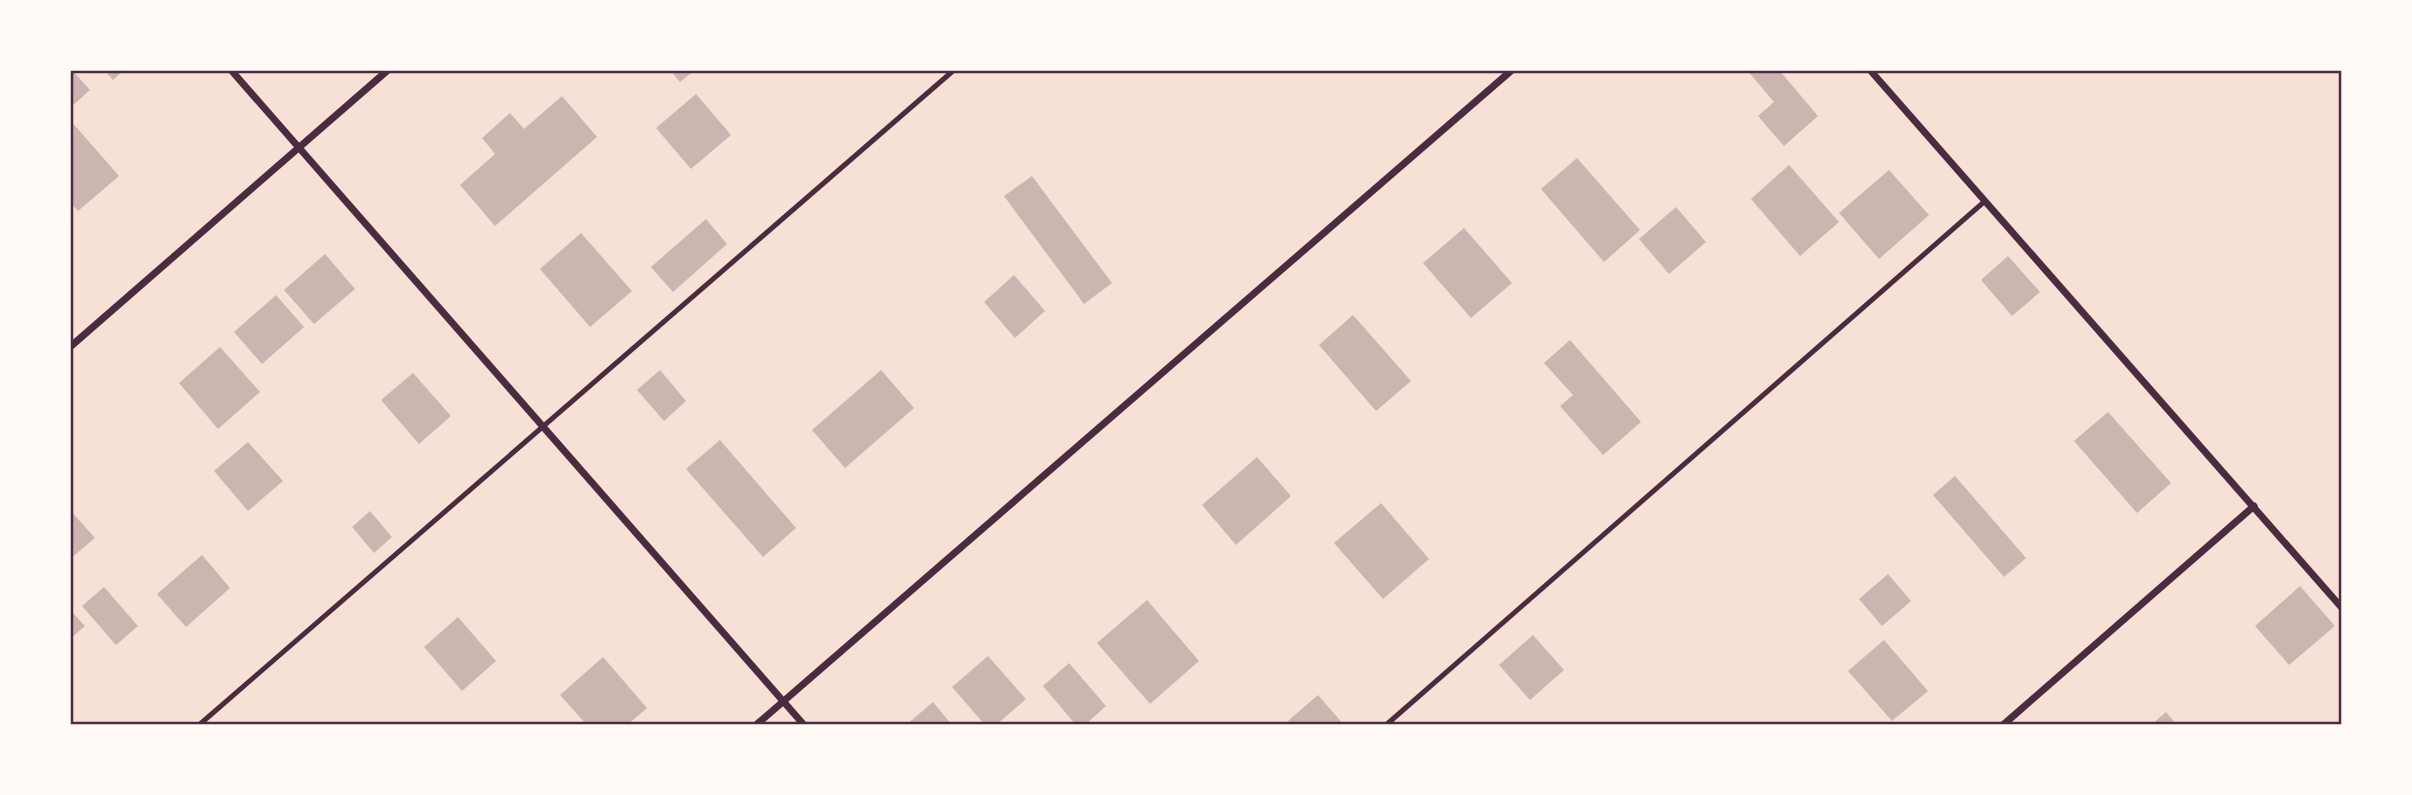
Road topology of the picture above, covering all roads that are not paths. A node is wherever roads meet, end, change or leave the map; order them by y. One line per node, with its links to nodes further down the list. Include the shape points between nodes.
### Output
1 (231, 70): 6 (street)
2 (388, 70): 6 (street)
3 (954, 70): 9 (lane)
4 (1512, 70): 12 (street)
5 (1870, 70): 7 (street)
6 (298, 148): 8 (street); 9 (street)
7 (1985, 201): 10 (street); 16 (lane)
8 (70, 347)
9 (543, 427): 12 (street); 13 (lane)
10 (2254, 506): 11 (street); 17 (street)
11 (2342, 608)
12 (783, 701): 14 (street); 15 (street)
13 (199, 725)
14 (755, 725)
15 (804, 725)
16 (1386, 725)
17 (2003, 725)

